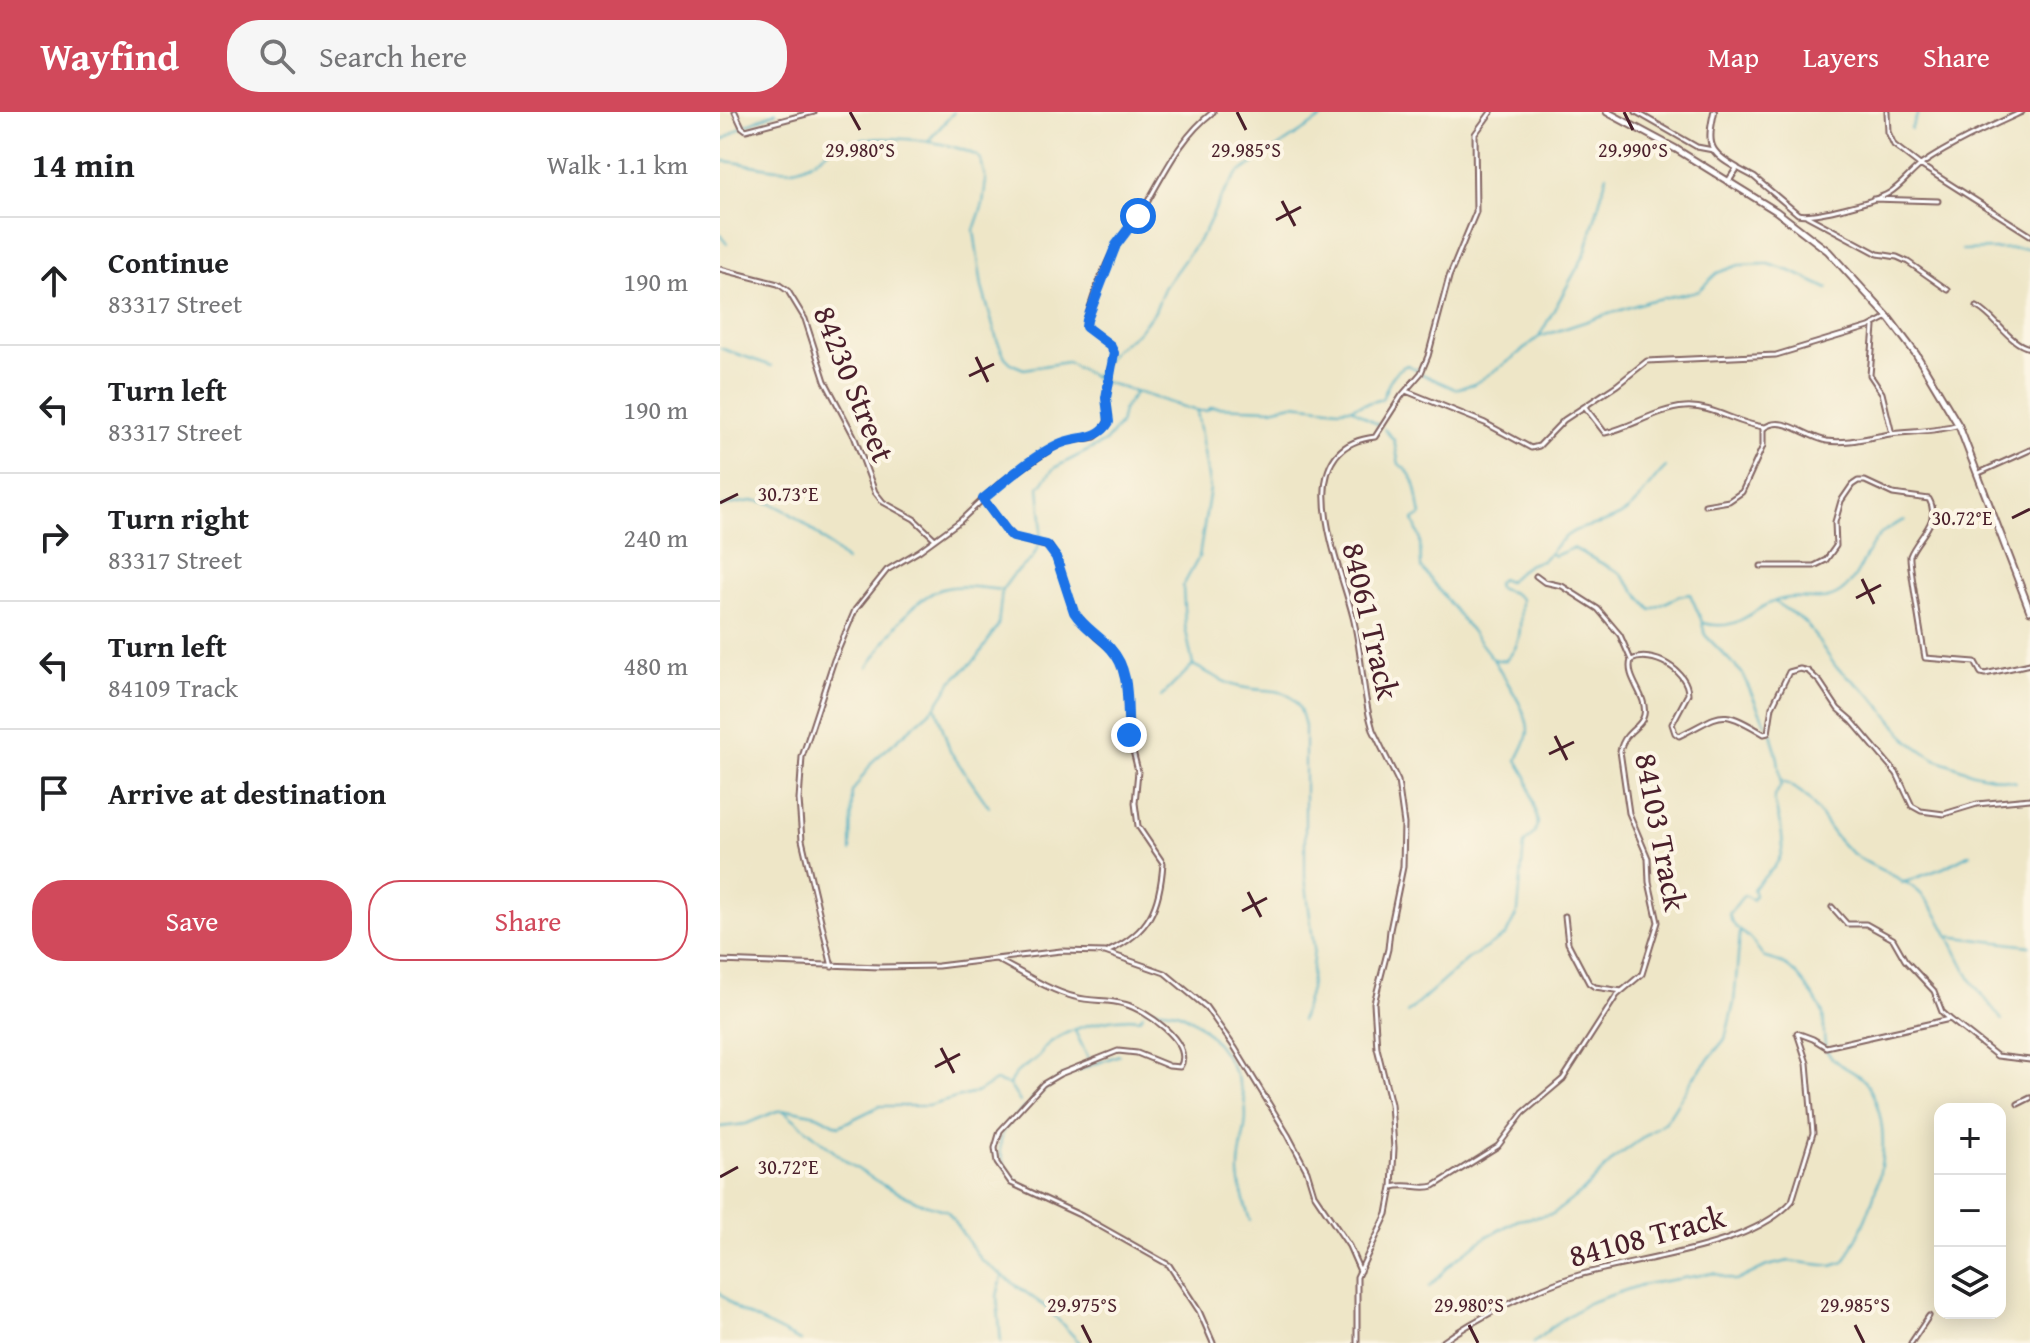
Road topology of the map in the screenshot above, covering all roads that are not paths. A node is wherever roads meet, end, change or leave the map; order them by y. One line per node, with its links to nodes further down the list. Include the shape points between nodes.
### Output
1 (735, 112): 2 (street, via 746,130)
2 (814, 112)
3 (1201, 112): 11 (street)
4 (1213, 112): 11 (street)
5 (1491, 112): 26 (street, 84061 Track, via 1475,134 1476,212 1449,277 1428,356)
6 (1607, 112): 15 (main road)
7 (1636, 112): 12 (street, via 1697,147)
8 (1714, 112): 12 (street, via 1709,139)
9 (1887, 112): 13 (street, via 1889,139)
10 (2022, 112): 13 (street)
11 (1204, 119): 33 (street, via 1167,164 1148,202 1116,245 1089,308 1086,327 1114,353 1109,422 1099,434 1057,445)
12 (1713, 150): 14 (street)
13 (1920, 165): 16 (street, via 1888,194); 19 (street)
14 (1737, 168): 15 (street); 18 (street)
15 (1728, 182): 23 (main road, via 1828,251)
16 (1869, 199): 17 (street); 18 (street)
17 (1938, 201)
18 (1807, 216): 21 (street, via 1878,254 1908,262)
19 (2030, 235)
20 (720, 269): 35 (street, 84230 Street, via 788,291 805,319 825,381 875,492)
21 (1948, 290)
22 (1977, 307): 25 (street, via 2019,345)
23 (1888, 317): 24 (street); 28 (main road)
24 (1874, 326): 27 (street, via 1776,355 1647,361); 30 (street, via 1870,375 1882,393)
25 (2030, 348)
26 (1406, 391): 27 (street, via 1531,448); 53 (street, 84061 Track, via 1375,437 1356,441 1337,455 1328,469 1325,505 1330,541 1354,619 1369,715 1398,781 1404,824 1401,878 1374,1003 1391,1104)
27 (1585, 407): 29 (street, via 1605,433 1683,407)
28 (1959, 425): 30 (street); 32 (main road)
29 (1765, 427): 30 (street, via 1782,423 1831,441); 34 (street, via 1763,446 1742,492 1729,501)
30 (1892, 434)
31 (2030, 450): 32 (street)
32 (1979, 473): 38 (main road)
33 (983, 499): 35 (street); 44 (street, via 1013,537 1050,547 1074,612 1111,649 1123,670 1138,771 1138,826 1163,863 1151,919)
34 (1705, 505)
35 (935, 539): 47 (street, via 887,570 855,610 802,757 802,840)
36 (1761, 566): 40 (street, via 1814,566 1826,560 1836,546 1841,501 1858,481 1893,494 1927,498 1932,503 1931,522 1910,561 1925,658 1975,662 1985,674)
37 (1536, 576): 39 (street, via 1598,609 1620,635)
38 (2030, 611)
39 (1631, 660): 41 (street, 84103 Track, via 1643,656 1668,664 1685,681 1688,694 1672,724 1679,736 1725,715 1768,733 1779,688 1789,672 1800,669 1820,682 1897,774 1912,806 1944,814 1977,804); 48 (street, 84103 Track, via 1629,670 1645,711 1620,751 1629,813 1648,858 1658,922 1642,974)
40 (2030, 664)
41 (2030, 799)
42 (1832, 907): 49 (street, via 1847,924 1866,924 1893,939)
43 (1565, 916): 48 (street, via 1568,943 1589,983)
44 (1107, 952): 45 (street); 54 (street, via 1165,973 1206,1007 1288,1135 1314,1194)
45 (995, 958): 47 (street, via 938,966); 56 (street, via 1075,997 1142,1009 1184,1053 1180,1067 1118,1051 1060,1074 1011,1116 995,1148 1001,1172 1011,1183 1169,1265)
46 (720, 961): 47 (street)
47 (832, 967)
48 (1622, 991): 53 (street, 84103 Track, via 1563,1079 1523,1113 1498,1146 1434,1186)
49 (1950, 1019): 50 (street, via 1997,1056); 58 (street, 84108 Track, via 1825,1047 1797,1033 1807,1063 1813,1133 1785,1210 1728,1240 1568,1279)
50 (2030, 1060)
51 (2030, 1098): 52 (street)
52 (2018, 1104)
53 (1392, 1187): 54 (street, via 1387,1214)
54 (1360, 1271): 57 (street)
55 (1929, 1316): 59 (street)
56 (1213, 1343)
57 (1357, 1343)
58 (1441, 1343)
59 (1911, 1343)

